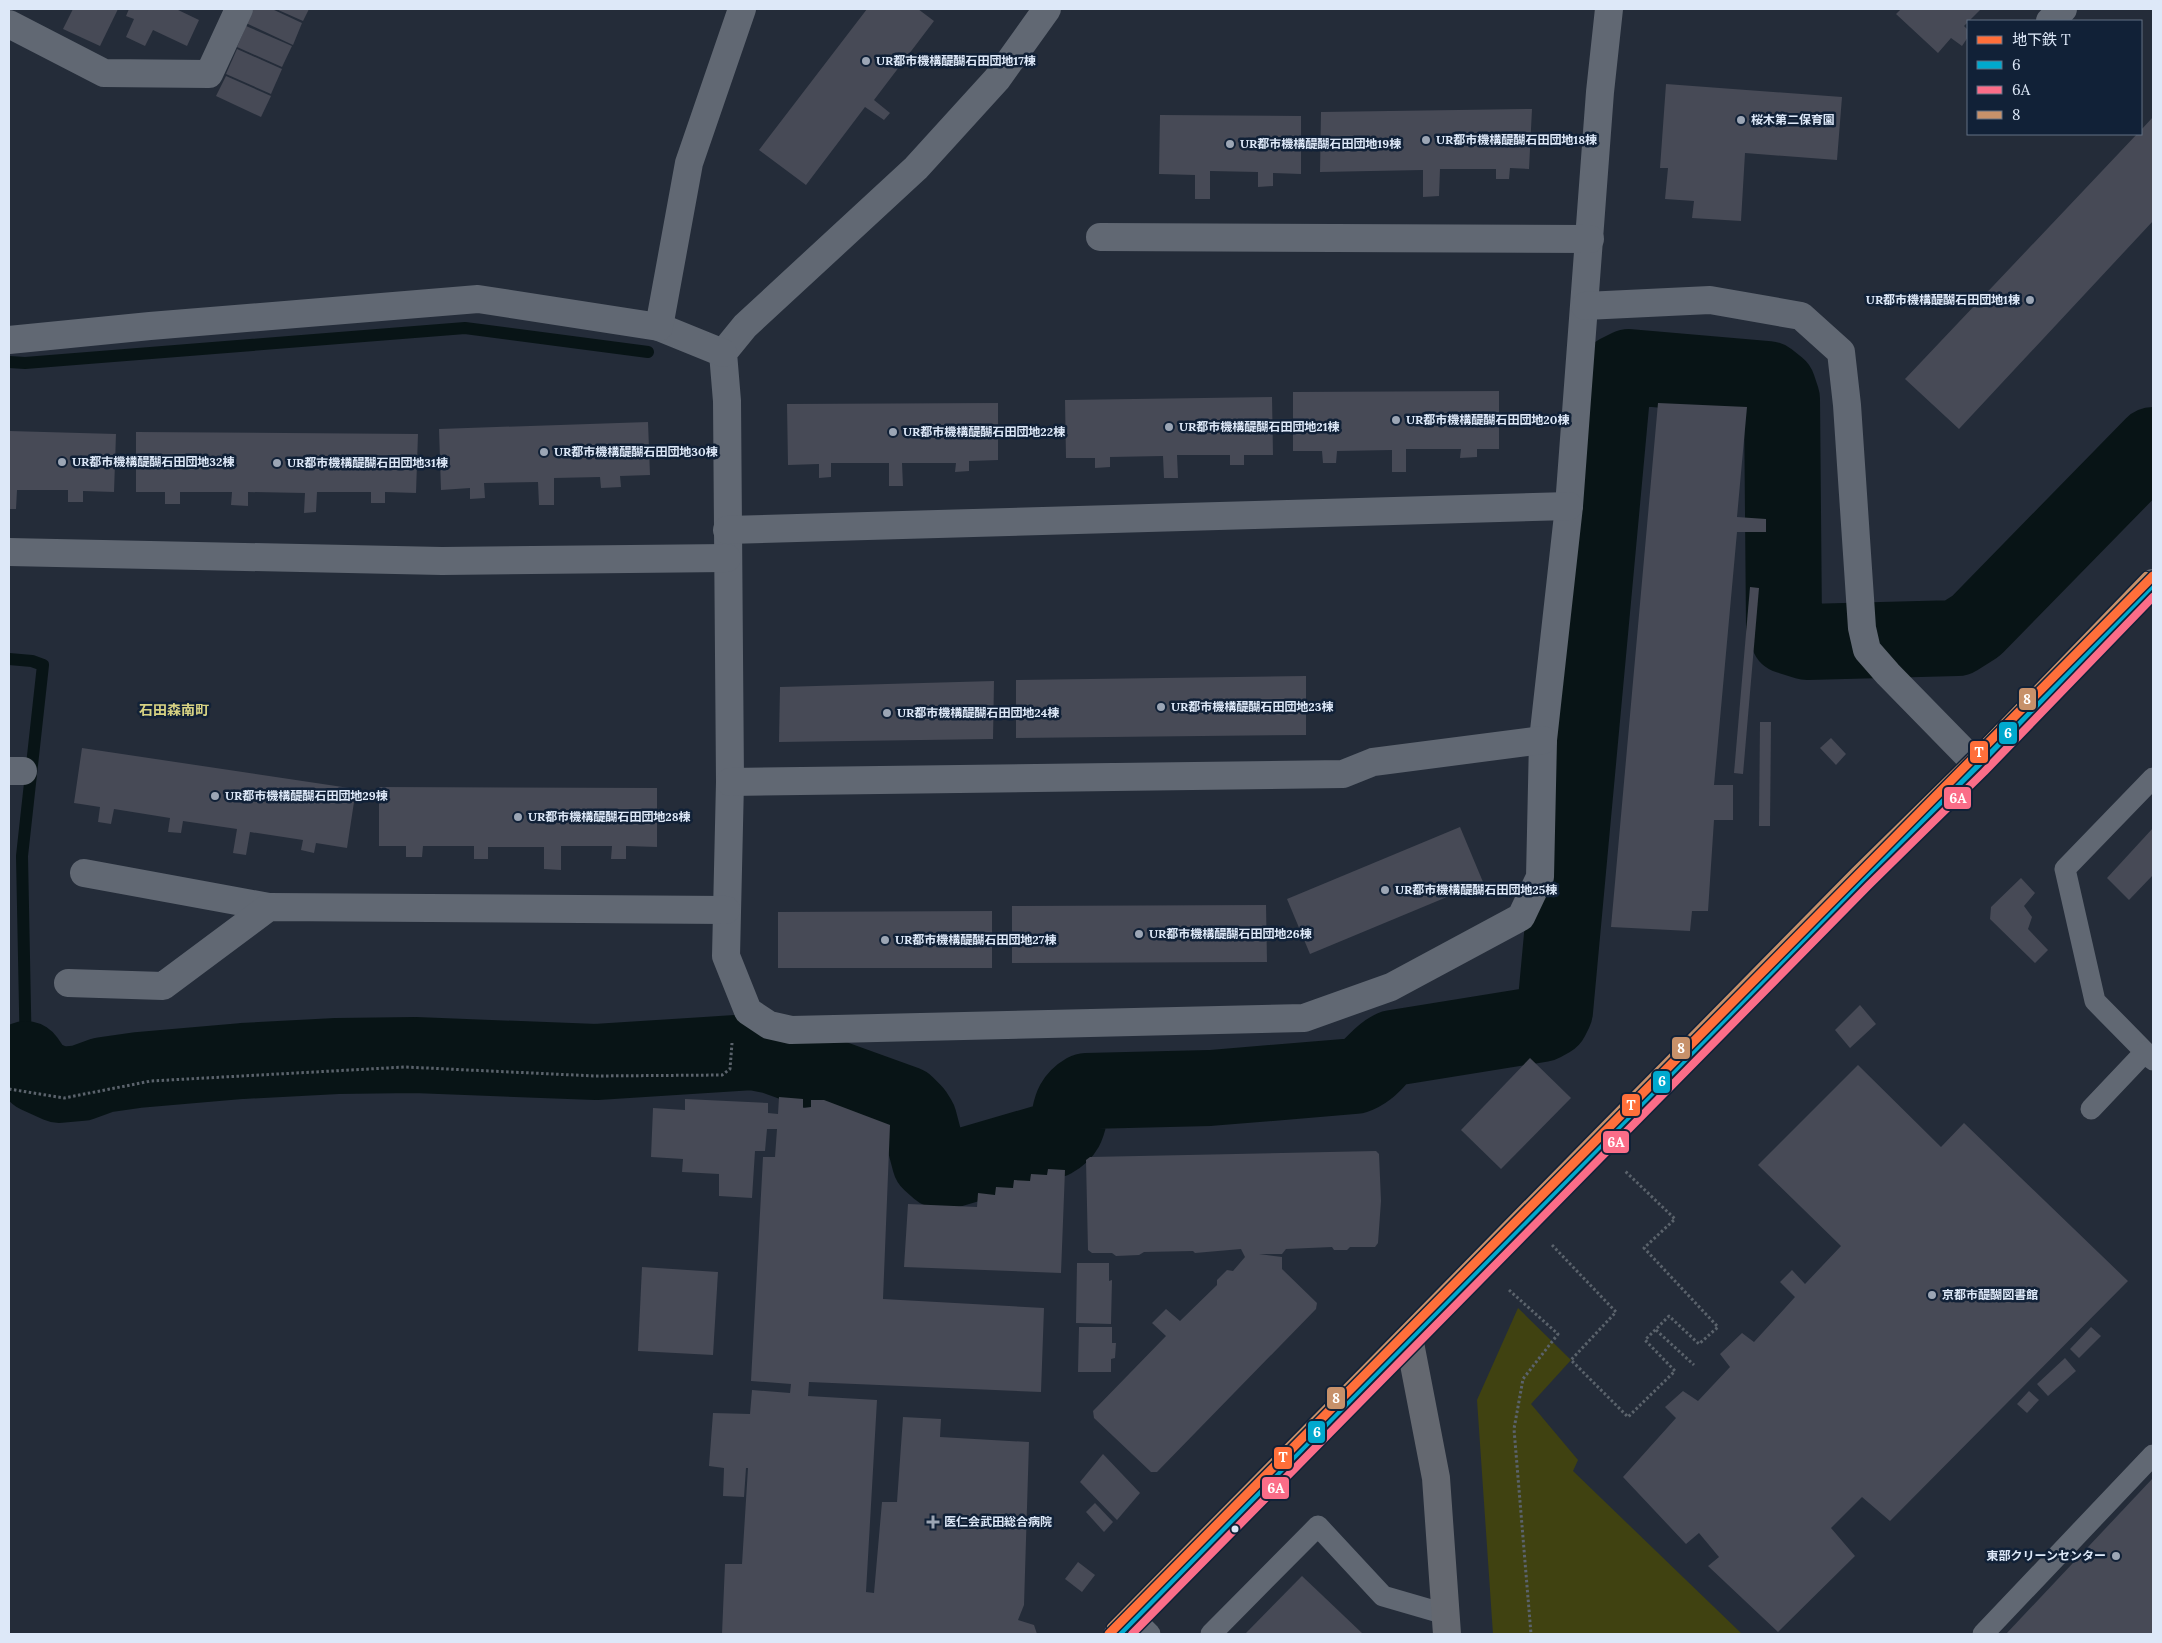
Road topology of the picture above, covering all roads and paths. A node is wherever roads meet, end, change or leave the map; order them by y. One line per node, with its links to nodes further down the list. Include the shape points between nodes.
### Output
1 (239, 9): 7 (street, via 209,74 104,74)
2 (742, 9): 11 (street, via 690,163)
3 (1047, 9): 13 (street, via 997,79 916,168 745,326)
4 (1608, 9): 9 (street)
5 (2063, 9): 6 (street)
6 (2051, 20)
7 (9, 24)
8 (1100, 237): 9 (street)
9 (1590, 239): 10 (street)
10 (1585, 306): 14 (street); 20 (street, via 1710,300 1802,316 1841,352 1865,639)
11 (659, 327): 12 (street, via 478,299); 13 (street)
12 (9, 340)
13 (723, 353): 15 (street, via 728,401)
14 (1570, 506): 15 (street); 19 (street)
15 (727, 530): 17 (street)
16 (9, 552): 17 (street, via 442,561)
17 (727, 558): 22 (street)
18 (2153, 583): 20 (street)
19 (1543, 740): 22 (street, via 1373,762 1343,774); 25 (street, via 1540,877 1521,917 1392,987 1304,1018 791,1030 769,1025 748,1012 726,956)
20 (1977, 765): 35 (street)
21 (2153, 778): 28 (lane, via 2065,869 2095,1001)
22 (730, 782): 25 (street)
23 (84, 873): 24 (street)
24 (269, 906): 25 (street); 26 (street, via 163,986)
25 (726, 910)
26 (68, 982)
27 (732, 1036): 29 (path, via 732,1062 730,1069 722,1075 595,1076 405,1067 151,1081 64,1098)
28 (2149, 1056): 30 (lane)
29 (9, 1089)
30 (2091, 1110)
31 (1624, 1171): 34 (path, via 1675,1219 1644,1248 1718,1327 1699,1344 1669,1316)
32 (1552, 1245): 34 (path, via 1616,1312 1571,1360 1628,1417 1675,1371 1645,1340)
33 (1509, 1290): 41 (path, via 1558,1334 1523,1379 1514,1429)
34 (1656, 1330): 36 (path)
35 (1409, 1338): 38 (street, via 1436,1478); 39 (street)
36 (1694, 1365)
37 (2153, 1454): 42 (lane)
38 (1446, 1624): 40 (lane, via 1383,1596 1318,1526)
39 (1134, 1629)
40 (1211, 1634)
41 (1531, 1634)
42 (1983, 1634)

